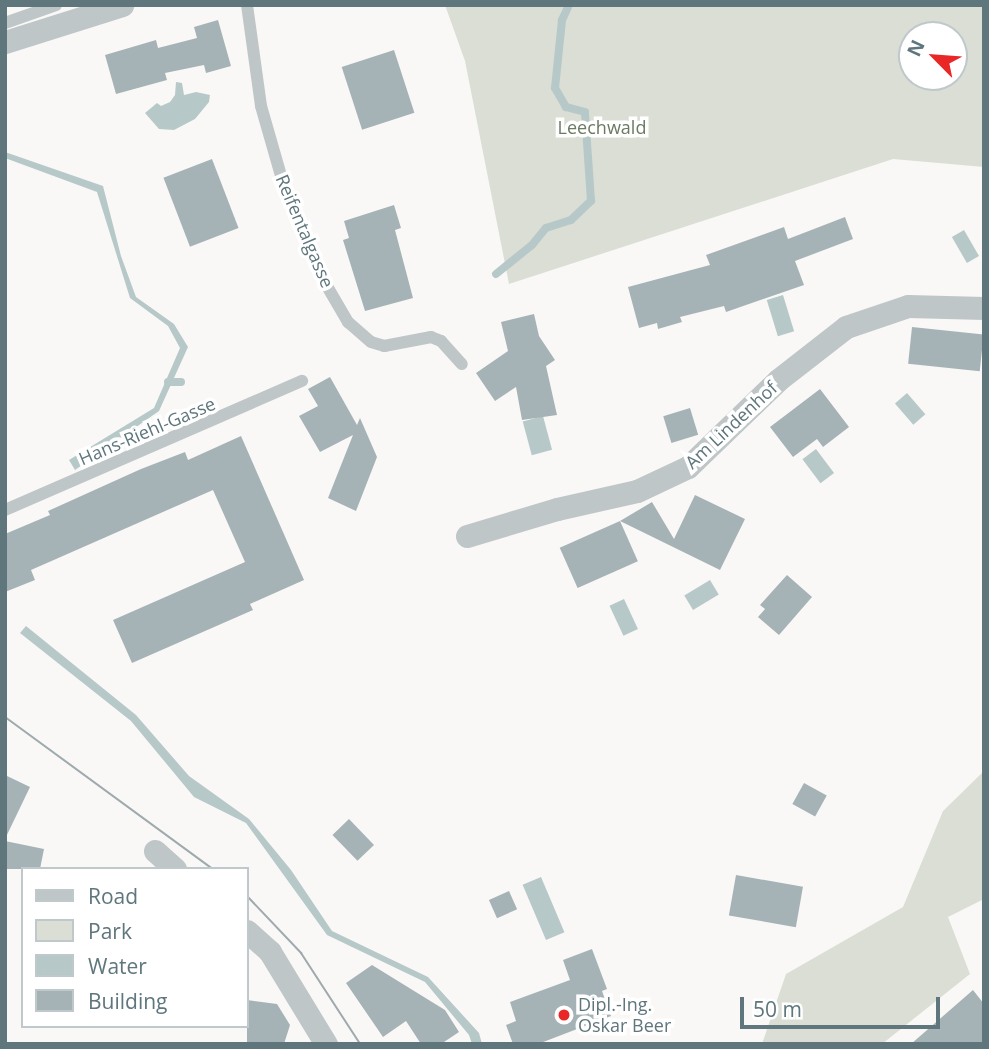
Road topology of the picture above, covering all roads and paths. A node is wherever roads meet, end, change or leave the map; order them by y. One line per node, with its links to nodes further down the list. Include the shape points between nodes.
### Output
1 (56, 5): 4 (lane)
2 (122, 5): 5 (street)
3 (247, 5): 7 (lane, Reifentalgasse, via 261,106 286,193 324,281 348,322 371,342 393,345 431,337)
4 (5, 23)
5 (5, 42)
6 (984, 308): 10 (street, Am Lindenhof, via 908,306 846,327 778,380 688,467 637,491)
7 (462, 363)
8 (302, 381): 9 (lane, Hans-Riehl-Gasse)
9 (5, 510)
10 (467, 536)
11 (155, 851): 12 (street)
12 (173, 867)
13 (248, 932): 14 (street, via 270,952)
14 (326, 1044)

